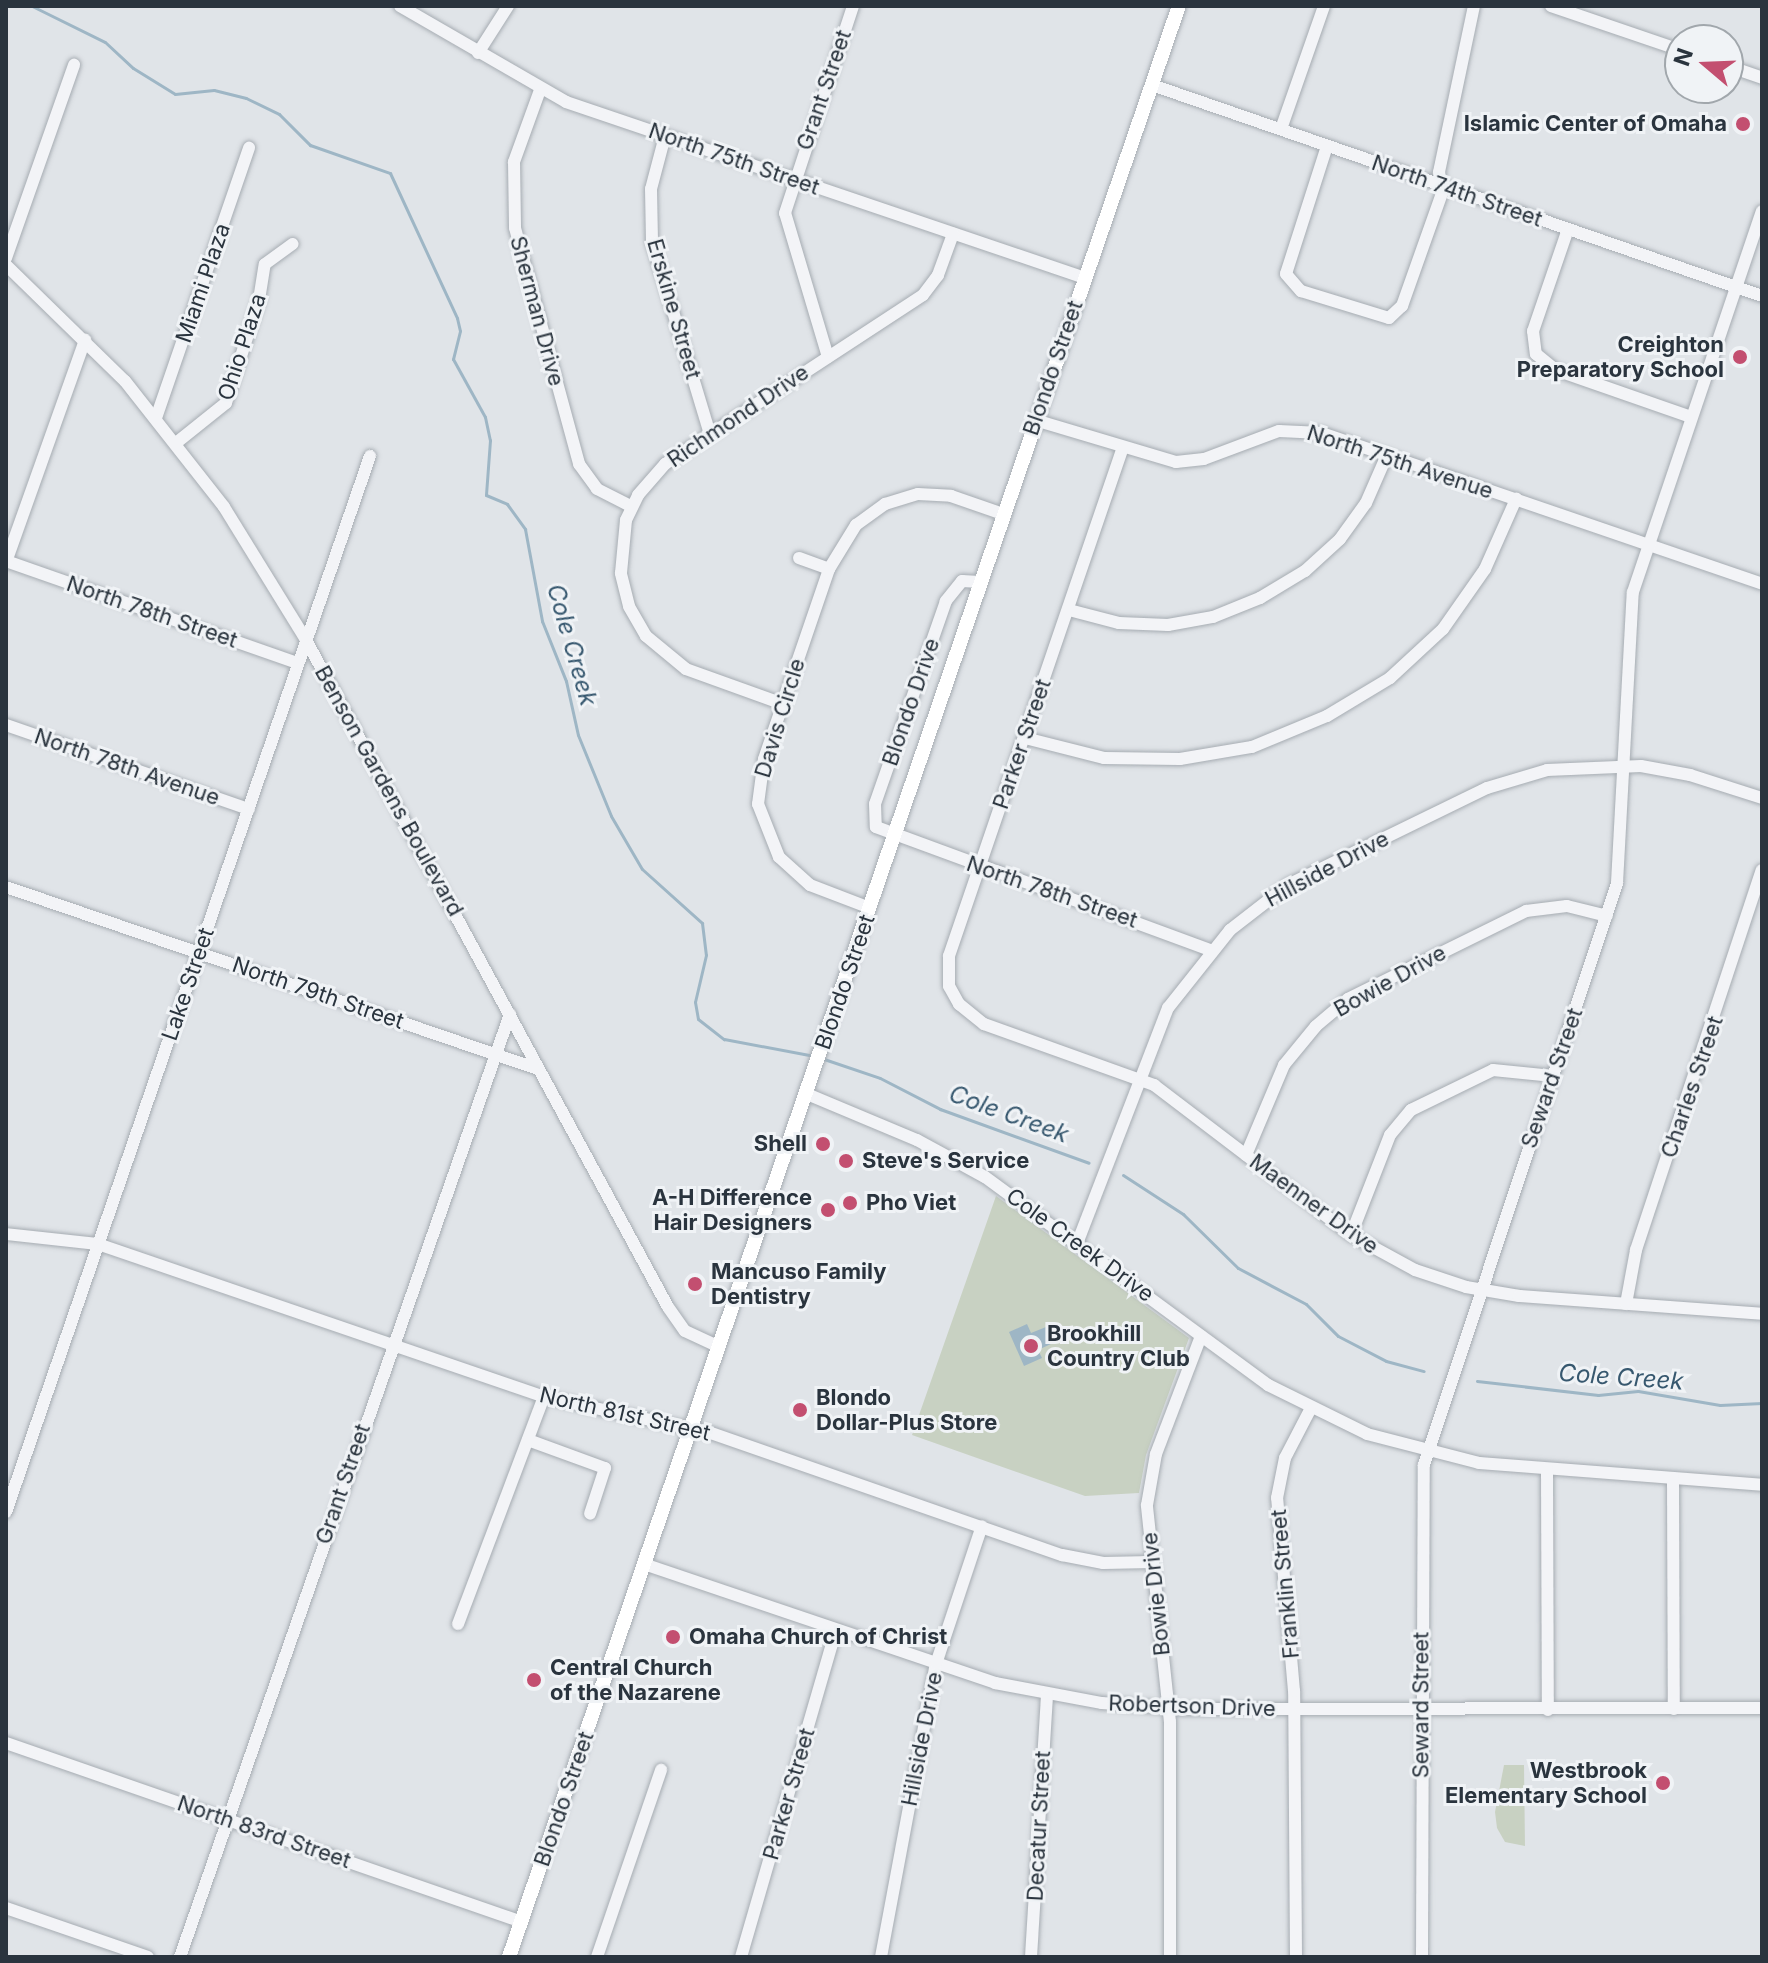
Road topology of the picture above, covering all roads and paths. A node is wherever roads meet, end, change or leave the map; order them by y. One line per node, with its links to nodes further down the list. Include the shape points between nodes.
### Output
1 (400, 6): 9 (street, North 75th Street)
2 (508, 6): 9 (street)
3 (853, 6): 17 (street, Grant Street)
4 (1179, 6): 11 (main road, Blondo Street)
5 (1324, 6): 13 (street)
6 (1474, 6): 18 (street)
7 (1551, 6): 8 (street)
8 (1664, 45)
9 (478, 53): 12 (street, North 75th Street)
10 (74, 65): 23 (street)
11 (1152, 85): 13 (street, North 74th Street); 25 (main road, Blondo Street)
12 (540, 90): 14 (street, North 75th Street); 39 (street, Sherman Drive, via 514,162 515,228 579,464 597,489)
13 (1281, 129): 15 (street, North 74th Street)
14 (665, 136): 17 (street, North 75th Street); 33 (street, Erskine Street, via 651,189 652,242)
15 (1327, 146): 18 (street, North 74th Street); 18 (street, via 1286,274 1301,291 1353,309 1384,319 1402,306 1442,193)
16 (249, 148): 31 (street, Miami Plaza)
17 (793, 179): 21 (street, North 75th Street); 29 (street, Grant Street, via 787,225)
18 (1440, 185): 20 (street, North 74th Street)
19 (1762, 211): 26 (street, Seward Street)
20 (1568, 229): 26 (street, North 74th Street); 30 (street, via 1533,331 1536,354 1548,366)
21 (953, 234): 25 (street, North 75th Street); 29 (street, Richmond Drive, via 938,275 923,295)
22 (293, 244): 34 (street, Ohio Plaza, via 265,264 226,403)
23 (6, 258)
24 (6, 265): 28 (street, Benson Gardens Boulevard)
25 (1085, 278): 32 (main road, Blondo Street)
26 (1736, 287): 27 (street, North 74th Street); 30 (street, Seward Street)
27 (1762, 296)
28 (85, 340): 31 (street, Benson Gardens Boulevard); 43 (street)
29 (828, 357): 33 (street, Richmond Drive)
30 (1691, 417): 41 (street, Seward Street)
31 (156, 418): 34 (street, Benson Gardens Boulevard)
32 (1035, 420): 35 (street, North 75th Avenue); 40 (main road, Blondo Street)
33 (710, 434): 39 (street, Richmond Drive, via 656,472)
34 (176, 443): 48 (street, Benson Gardens Boulevard, via 224,507)
35 (1122, 450): 36 (street, North 75th Avenue, via 1158,460 1192,461 1295,429); 47 (street, Parker Street)
36 (1387, 455): 38 (street, North 75th Avenue); 47 (street, via 1366,503 1340,539 1305,571 1260,598 1213,617 1168,625 1119,623)
37 (370, 456): 48 (street, Lake Street)
38 (1516, 499): 41 (street, North 75th Avenue); 52 (street, via 1485,569 1443,629 1390,678 1327,716 1252,747 1180,759 1104,758)
39 (632, 507): 50 (street, Richmond Drive, via 622,539 621,573 629,606 646,636 686,669)
40 (1003, 514): 44 (street, Davis Circle, via 951,496 897,499 856,525); 45 (main road, Blondo Street)
41 (1647, 544): 46 (street, North 75th Avenue); 53 (street, Seward Street, via 1627,625)
42 (799, 558): 44 (street)
43 (6, 562): 49 (street, North 78th Street)
44 (829, 569): 50 (street, Davis Circle)
45 (980, 582): 56 (main road, Blondo Street); 56 (street, Blondo Drive, via 962,581 946,601 883,781 874,822)
46 (1762, 584)
47 (1069, 610): 52 (street, Parker Street)
48 (306, 640): 49 (street, Lake Street); 64 (street, Benson Gardens Boulevard)
49 (298, 663): 55 (street, Lake Street)
50 (783, 704): 60 (street, Davis Circle, via 759,780 764,827 779,857 801,879)
51 (6, 725): 55 (street, North 78th Avenue)
52 (1025, 738): 57 (street, Parker Street)
53 (1625, 765): 54 (street, Hillside Drive, via 1690,775); 61 (street, Seward Street, via 1622,854); 62 (street, Hillside Drive, via 1547,770 1487,788 1288,885)
54 (1762, 798)
55 (249, 809): 63 (street, Lake Street)
56 (892, 837): 57 (street, North 78th Street); 60 (main road, Blondo Street)
57 (980, 867): 62 (street, North 78th Street); 65 (street, Parker Street, via 947,975 959,1004)
58 (1762, 870): 77 (street, Charles Street, via 1636,1250)
59 (6, 887): 63 (street, North 79th Street)
60 (870, 908): 70 (main road, Blondo Street)
61 (1607, 916): 68 (street, Seward Street); 71 (street, Bowie Drive, via 1567,906 1526,911 1348,999 1316,1026 1284,1065)
62 (1211, 950): 69 (street, Hillside Drive, via 1168,1008)
63 (199, 953): 66 (street, North 79th Street); 75 (street, Lake Street)
64 (510, 1014): 66 (street, Grant Street); 67 (street, Benson Gardens Boulevard)
65 (988, 1025): 69 (street, Maenner Drive)
66 (492, 1053): 67 (street, North 79th Street); 80 (street, Grant Street)
67 (538, 1069): 81 (street, Benson Gardens Boulevard, via 676,1320 691,1335)
68 (1553, 1076): 73 (street, via 1493,1070 1411,1110 1390,1135); 76 (street, Seward Street)
69 (1137, 1077): 71 (street, Maenner Drive); 74 (street, Hillside Drive)
70 (807, 1094): 74 (street, Cole Creek Drive, via 946,1155); 81 (main road, Blondo Street)
71 (1246, 1155): 73 (street, Maenner Drive)
72 (6, 1234): 75 (street, North 81st Street)
73 (1351, 1235): 76 (street, Maenner Drive, via 1415,1270)
74 (1078, 1241): 79 (street, Cole Creek Drive)
75 (98, 1244): 80 (street, North 81st Street); 90 (street, Lake Street)
76 (1480, 1290): 77 (street, Maenner Drive); 86 (street, Seward Street)
77 (1626, 1304): 78 (street, Maenner Drive)
78 (1762, 1314)
79 (1201, 1336): 83 (street, Cole Creek Drive); 93 (street, Bowie Drive, via 1152,1470 1147,1505)
80 (391, 1344): 82 (street, North 81st Street); 107 (street, Grant Street)
81 (720, 1347): 84 (main road, Blondo Street)
82 (544, 1397): 84 (street, North 81st Street); 85 (street)
83 (1310, 1410): 86 (street, Cole Creek Drive); 100 (street, Franklin Street, via 1285,1458 1277,1498)
84 (692, 1428): 92 (street, North 81st Street); 94 (main road, Blondo Street)
85 (528, 1440): 91 (street, via 605,1468); 95 (street)
86 (1426, 1453): 87 (street, Cole Creek Drive); 101 (street, Seward Street, via 1421,1500)
87 (1547, 1469): 88 (street, Cole Creek Drive); 104 (street)
88 (1673, 1478): 89 (street, Cole Creek Drive); 103 (street)
89 (1762, 1485)
90 (6, 1512)
91 (590, 1514)
92 (982, 1526): 93 (street, North 81st Street, via 1081,1560); 97 (street, Hillside Drive)
93 (1152, 1562): 99 (street, Bowie Drive)
94 (644, 1564): 96 (street, Robertson Drive); 109 (main road, Blondo Street)
95 (458, 1624)
96 (836, 1631): 97 (street, Robertson Drive); 114 (street, Parker Street)
97 (936, 1664): 98 (street, Robertson Drive); 115 (street, Hillside Drive)
98 (1047, 1695): 99 (street, Robertson Drive); 116 (street, Decatur Street)
99 (1169, 1708): 100 (street, Robertson Drive); 117 (street, Bowie Drive)
100 (1295, 1708): 101 (street, Robertson Drive); 118 (street, Franklin Street)
101 (1421, 1708): 104 (street, Robertson Drive); 119 (street, Seward Street)
102 (1762, 1708): 103 (street, Robertson Drive)
103 (1674, 1709): 104 (street, Robertson Drive)
104 (1548, 1710)
105 (6, 1743): 107 (street, North 83rd Street)
106 (661, 1770): 113 (street)
107 (227, 1819): 109 (street, North 83rd Street); 111 (street, Grant Street)
108 (6, 1908): 110 (street)
109 (522, 1922): 112 (main road, Blondo Street)
110 (148, 1957)
111 (180, 1957)
112 (509, 1957)
113 (597, 1957)
114 (741, 1957)
115 (881, 1957)
116 (1031, 1957)
117 (1170, 1957)
118 (1296, 1957)
119 (1422, 1957)

